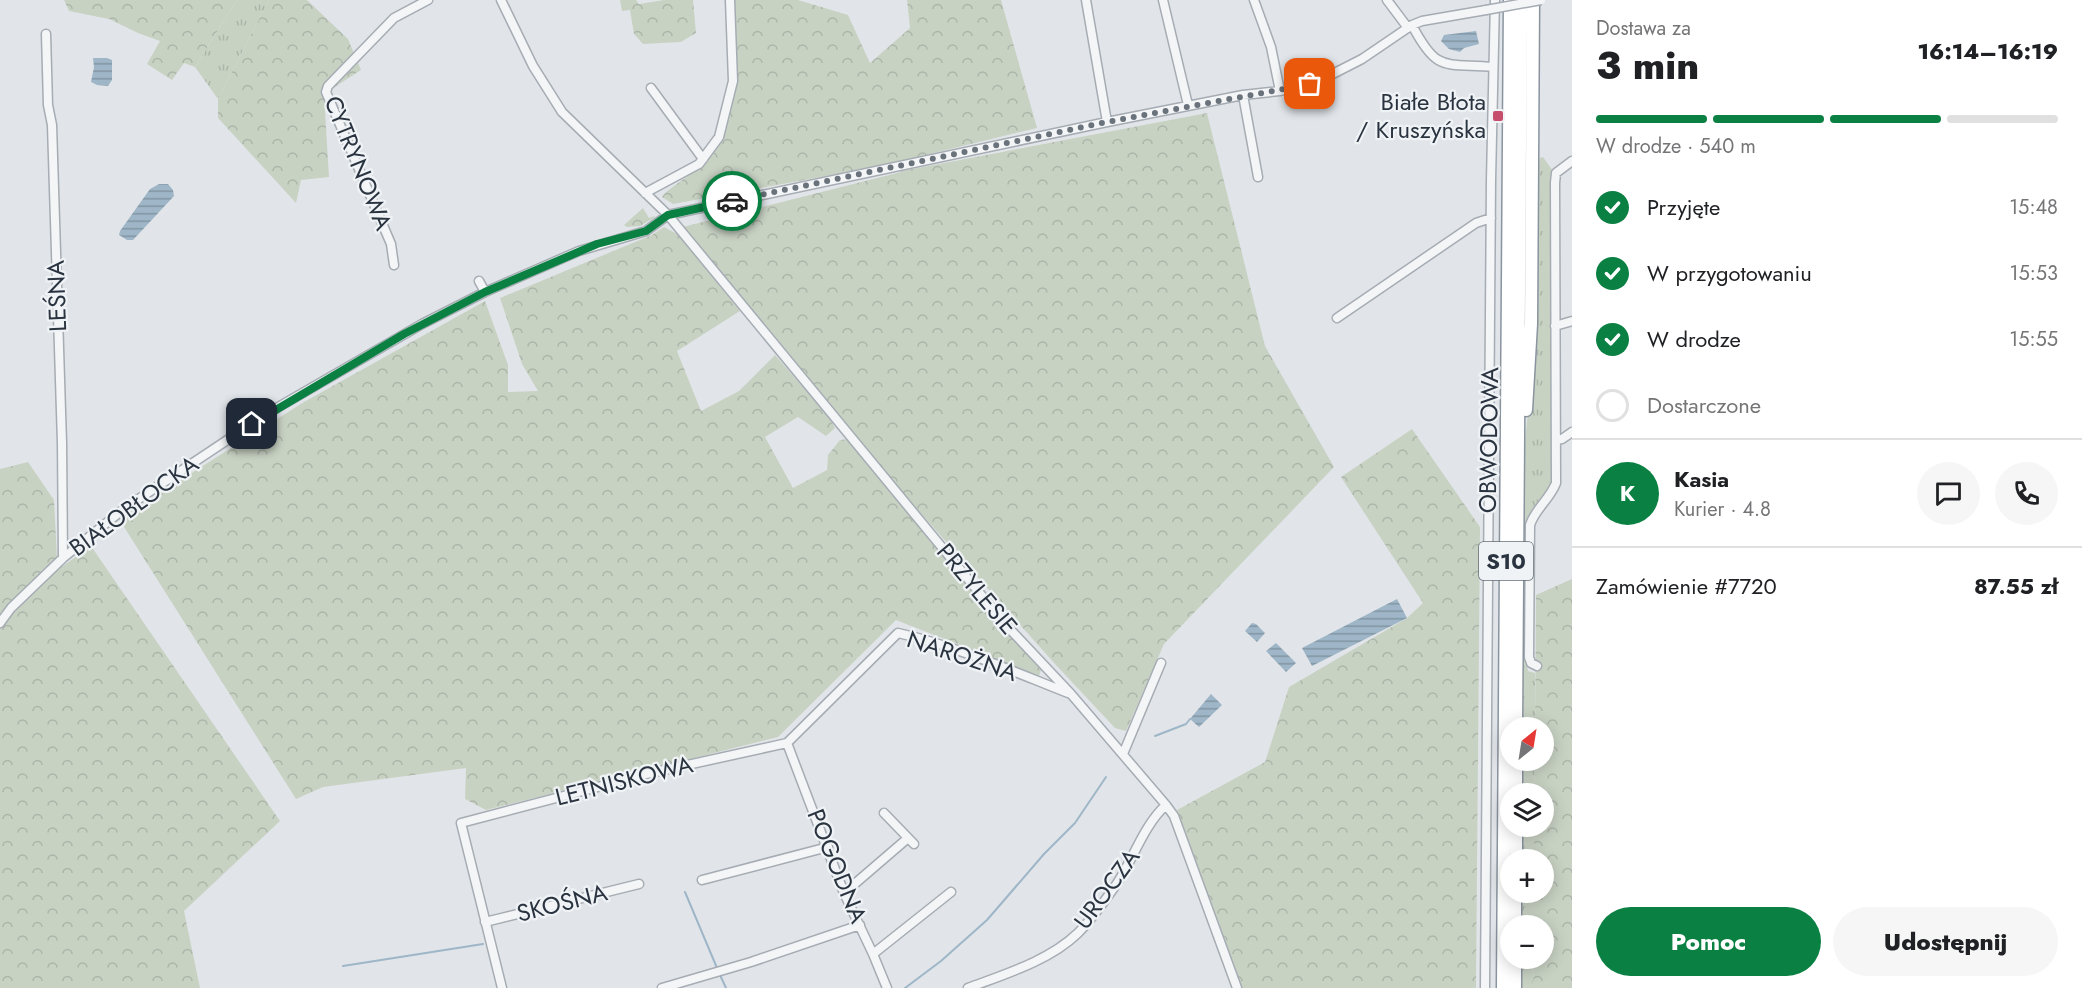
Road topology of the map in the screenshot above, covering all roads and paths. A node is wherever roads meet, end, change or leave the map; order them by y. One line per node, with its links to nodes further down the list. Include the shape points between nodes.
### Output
1 (428, 0): 27 (street, CYTRYNOWA, via 394,18 326,92 391,244)
2 (501, 0): 24 (street, PRZYLESIE, via 555,103)
3 (730, 0): 21 (street, via 733,81 719,137)
4 (1086, 0): 20 (street)
5 (1163, 0): 19 (street)
6 (1254, 0): 17 (street, via 1271,47)
7 (1387, 0): 13 (street)
8 (1495, 0): 15 (street, OBWODOWA)
9 (1510, 0): 67 (highway, S10)
10 (1521, 0): 37 (highway, S10)
11 (1533, 0): 37 (highway, via 1531,331)
12 (1541, 0): 13 (street, bridge, via 1422,21)
13 (1410, 27): 15 (street, via 1436,59 1453,66); 17 (street, via 1362,59 1315,83)
14 (46, 34): 40 (street, LEŚNA, via 52,125)
15 (1493, 67): 26 (street, OBWODOWA)
16 (651, 88): 21 (street)
17 (1280, 91): 18 (street)
18 (1243, 95): 19 (street); 23 (street)
19 (1188, 105): 20 (street)
20 (1107, 122): 25 (street)
21 (703, 159): 24 (street)
22 (1571, 164): 32 (street, via 1556,173 1555,183)
23 (1258, 177)
24 (645, 193): 25 (street, PRZYLESIE)
25 (668, 215): 29 (street, BIAŁOBŁOCKA, via 646,231 597,244); 46 (street, PRZYLESIE, via 1005,625)
26 (1491, 218): 30 (street, via 1476,223); 66 (street, OBWODOWA)
27 (394, 265)
28 (479, 281): 29 (street)
29 (485, 292): 36 (street, BIAŁOBŁOCKA, via 311,382)
30 (1337, 318)
31 (1572, 321): 32 (street)
32 (1555, 326): 35 (street)
33 (1572, 432): 35 (street)
34 (218, 435): 36 (street)
35 (1556, 440): 45 (street, via 1556,483 1530,525 1529,657)
36 (219, 446): 39 (street, BIAŁOBŁOCKA)
37 (1519, 456): 47 (highway, S10)
38 (139, 488): 39 (street)
39 (141, 497): 40 (street, BIAŁOBŁOCKA)
40 (63, 558): 41 (street, BIAŁOBŁOCKA)
41 (11, 608): 42 (street); 43 (street, BIAŁOBŁOCKA)
42 (0, 614)
43 (0, 623)
44 (1161, 663): 49 (street)
45 (1537, 666)
46 (1071, 694): 48 (street, NAROŻNA, via 968,654 898,633); 49 (street, PRZYLESIE)
47 (1516, 717)
48 (788, 743): 52 (street, POGODNA); 57 (street, LETNISKOWA, via 651,773 461,823)
49 (1123, 754): 50 (street, PRZYLESIE)
50 (1167, 805): 64 (street, UROCZA, via 1157,814 1118,882 1077,933 1024,967); 65 (street, PRZYLESIE)
51 (884, 813): 56 (street, via 911,841)
52 (828, 847): 53 (street); 56 (street, POGODNA)
53 (702, 880)
54 (639, 884): 57 (street, SKOŚNA)
55 (951, 892): 59 (street)
56 (844, 893): 58 (street, POGODNA)
57 (485, 922): 61 (street)
58 (860, 926): 59 (street, POGODNA); 62 (street)
59 (873, 954): 63 (street, POGODNA)
60 (1515, 969): 68 (highway)
61 (502, 988)
62 (662, 988)
63 (887, 988)
64 (968, 988)
65 (1237, 988)
66 (1485, 988)
67 (1503, 988)
68 (1515, 988)

